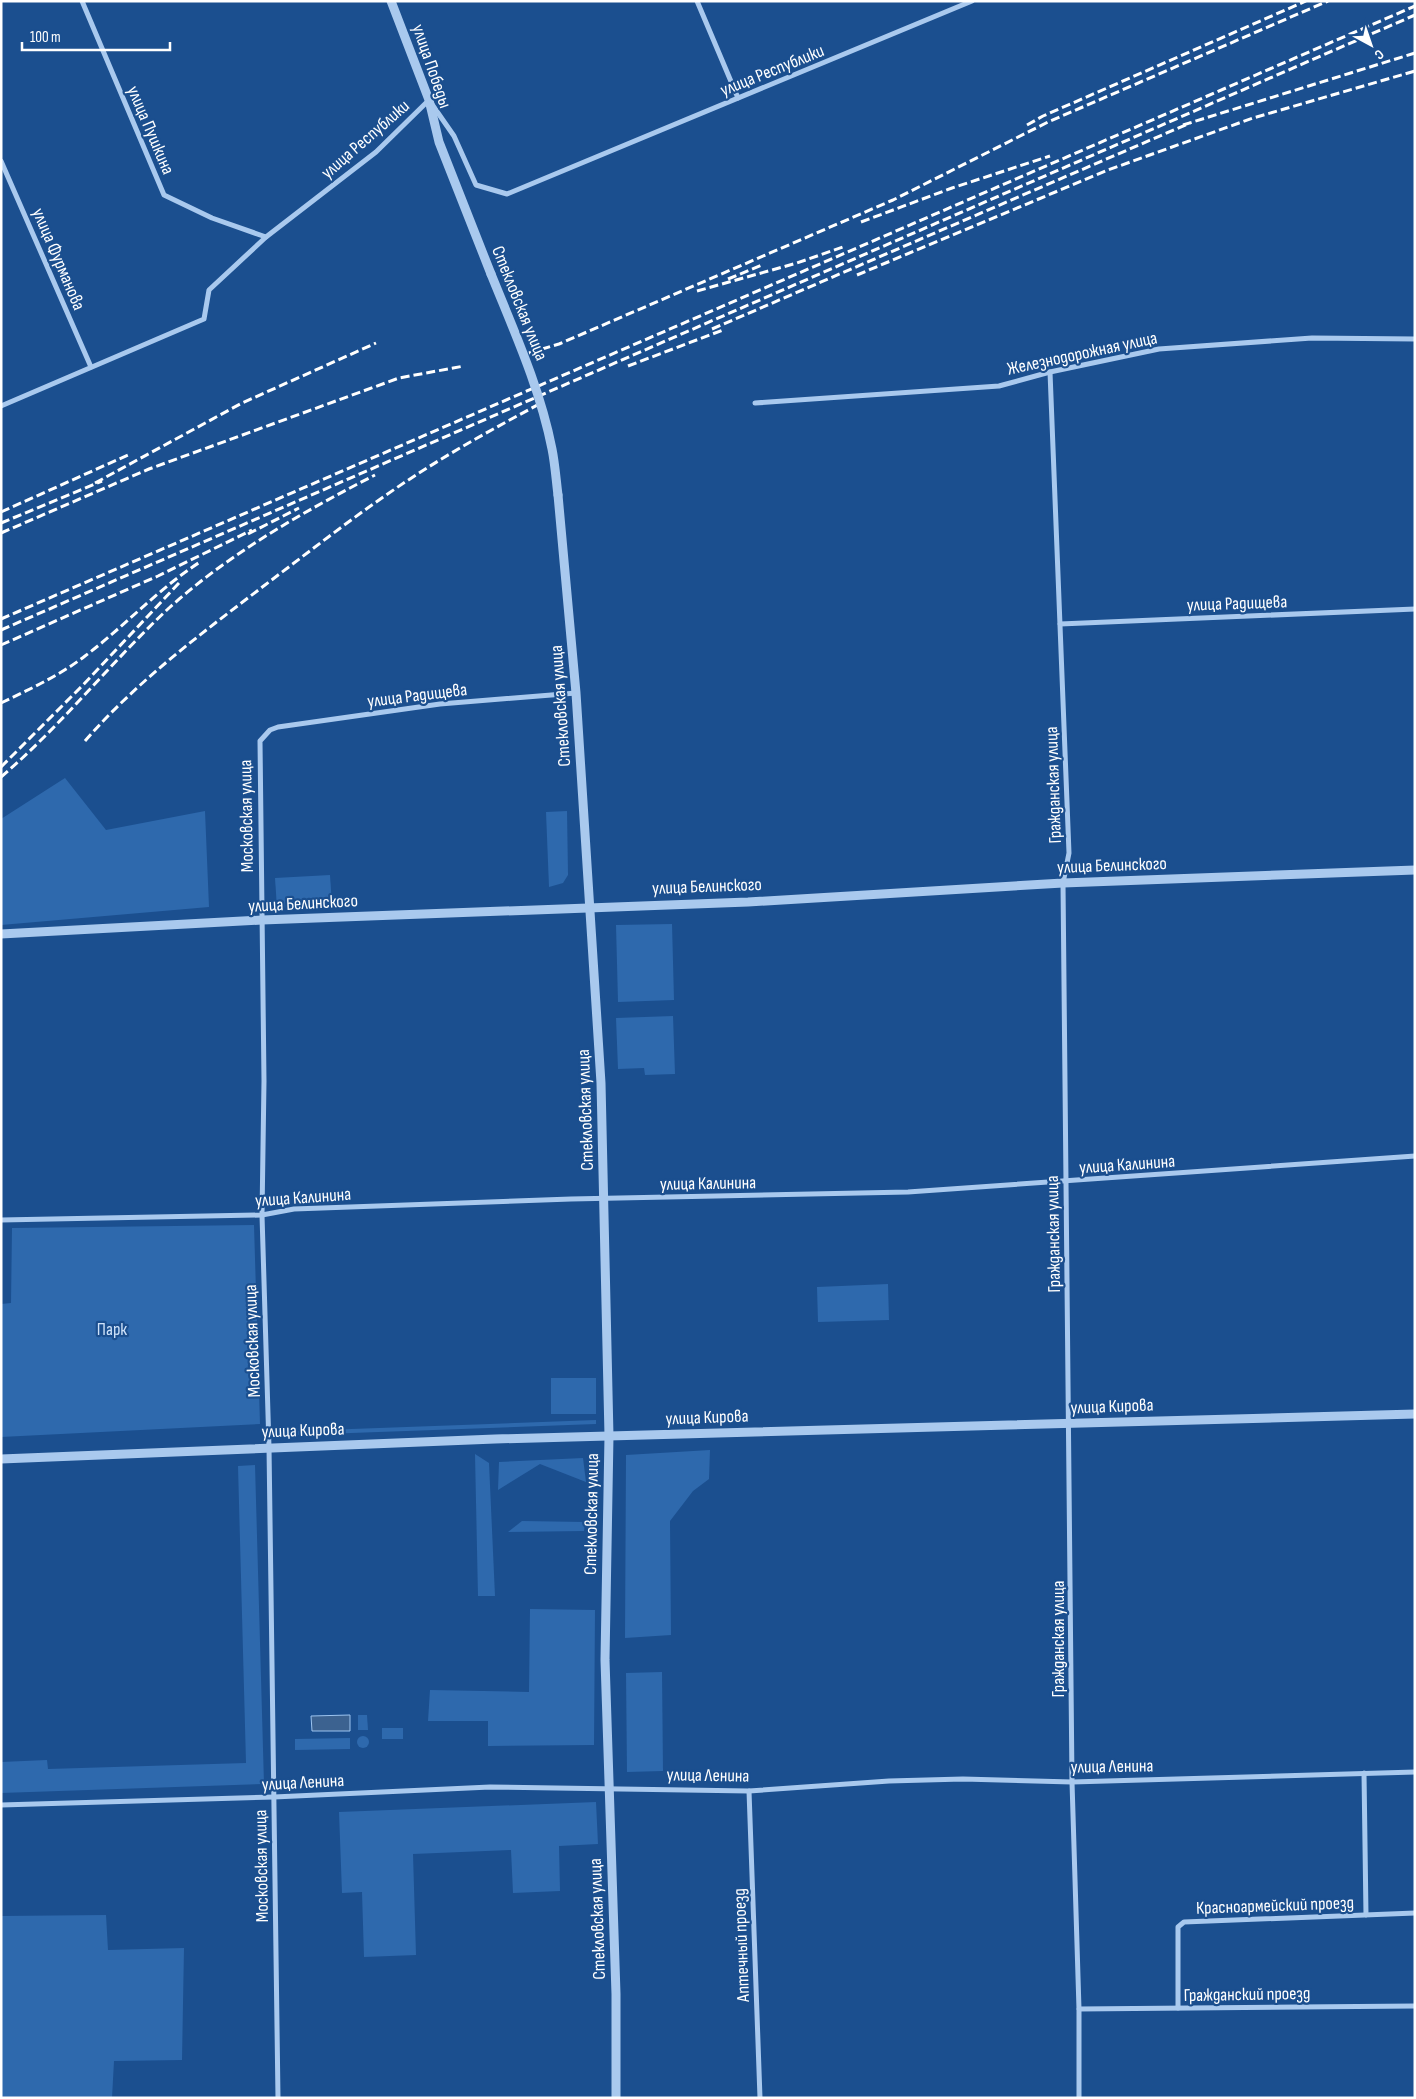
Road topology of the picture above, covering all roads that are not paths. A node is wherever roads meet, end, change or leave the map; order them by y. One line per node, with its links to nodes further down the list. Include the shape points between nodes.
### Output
1 (82, 1): 9 (street, улица Пушкина, via 164,195 212,218)
2 (391, 1): 6 (street, улица Победы)
3 (696, 1): 5 (street)
4 (973, 2): 5 (street, улица Республики)
5 (738, 98): 6 (street, улица Республики, via 506,194 476,184 454,136)
6 (429, 100): 7 (street, улица Победы); 9 (street, улица Республики, via 376,152)
7 (439, 142): 17 (street, Стекловская улица, bridge, via 531,375 552,450)
8 (1, 162): 11 (street, улица Фурманова)
9 (266, 237): 11 (street, улица Республики, via 209,290 204,319)
10 (1415, 339): 12 (street, Железнодорожная улица, via 1312,338 1159,349)
11 (91, 367): 14 (street, улица Республики)
12 (1050, 372): 13 (street, Железнодорожная улица, via 999,386); 16 (street, Гражданская улица)
13 (755, 403)
14 (1, 406)
15 (1415, 609): 16 (street, улица Радищева)
16 (1060, 624): 20 (street, Гражданская улица, via 1069,853)
17 (576, 693): 18 (street, улица Радищева, via 440,704 278,728); 21 (street, Стекловская улица)
18 (264, 735): 22 (street, Московская улица, via 259,748)
19 (1415, 870): 20 (street, улица Белинского)
20 (1063, 883): 21 (street, улица Белинского, via 748,902); 25 (street, Гражданская улица)
21 (591, 906): 22 (street, улица Белинского); 26 (street, Стекловская улица)
22 (262, 920): 23 (street, улица Белинского); 27 (street, Московская улица)
23 (1, 934)
24 (1415, 1156): 25 (street, улица Калинина)
25 (1066, 1182): 26 (street, улица Калинина, via 908,1192); 30 (street, Гражданская улица)
26 (604, 1198): 27 (street, улица Калинина, via 294,1209); 31 (street, Стекловская улица)
27 (262, 1214): 28 (street, улица Калинина); 32 (street, Московская улица)
28 (1, 1220)
29 (1415, 1414): 30 (street, улица Кирова)
30 (1069, 1424): 31 (street, улица Кирова); 36 (street, Гражданская улица)
31 (609, 1436): 32 (street, улица Кирова); 37 (street, Стекловская улица, via 605,1660)
32 (269, 1447): 33 (street, улица Кирова); 39 (street, Московская улица)
33 (1, 1459)
34 (1415, 1772): 35 (street, улица Ленина)
35 (1364, 1773): 36 (street, улица Ленина); 42 (street, Красноармейский проезд)
36 (1072, 1782): 38 (street, улица Ленина, via 962,1779); 45 (street, Гражданская улица)
37 (608, 1787): 38 (street, улица Ленина); 39 (street, улица Ленина, via 490,1787); 47 (street, Стекловская улица, via 616,1994)
38 (749, 1790): 48 (street, Аптечный проезд)
39 (274, 1797): 40 (street, улица Ленина); 46 (street, Московская улица)
40 (1, 1805)
41 (1415, 1913): 42 (street, Красноармейский проезд)
42 (1366, 1916): 44 (street, Красноармейский проезд, via 1181,1923 1178,1927)
43 (1415, 2006): 44 (street, Гражданский проезд)
44 (1178, 2008): 45 (street, Гражданский проезд)
45 (1079, 2009): 49 (street, Гражданская улица)
46 (278, 2098)
47 (616, 2098)
48 (760, 2098)
49 (1079, 2098)

